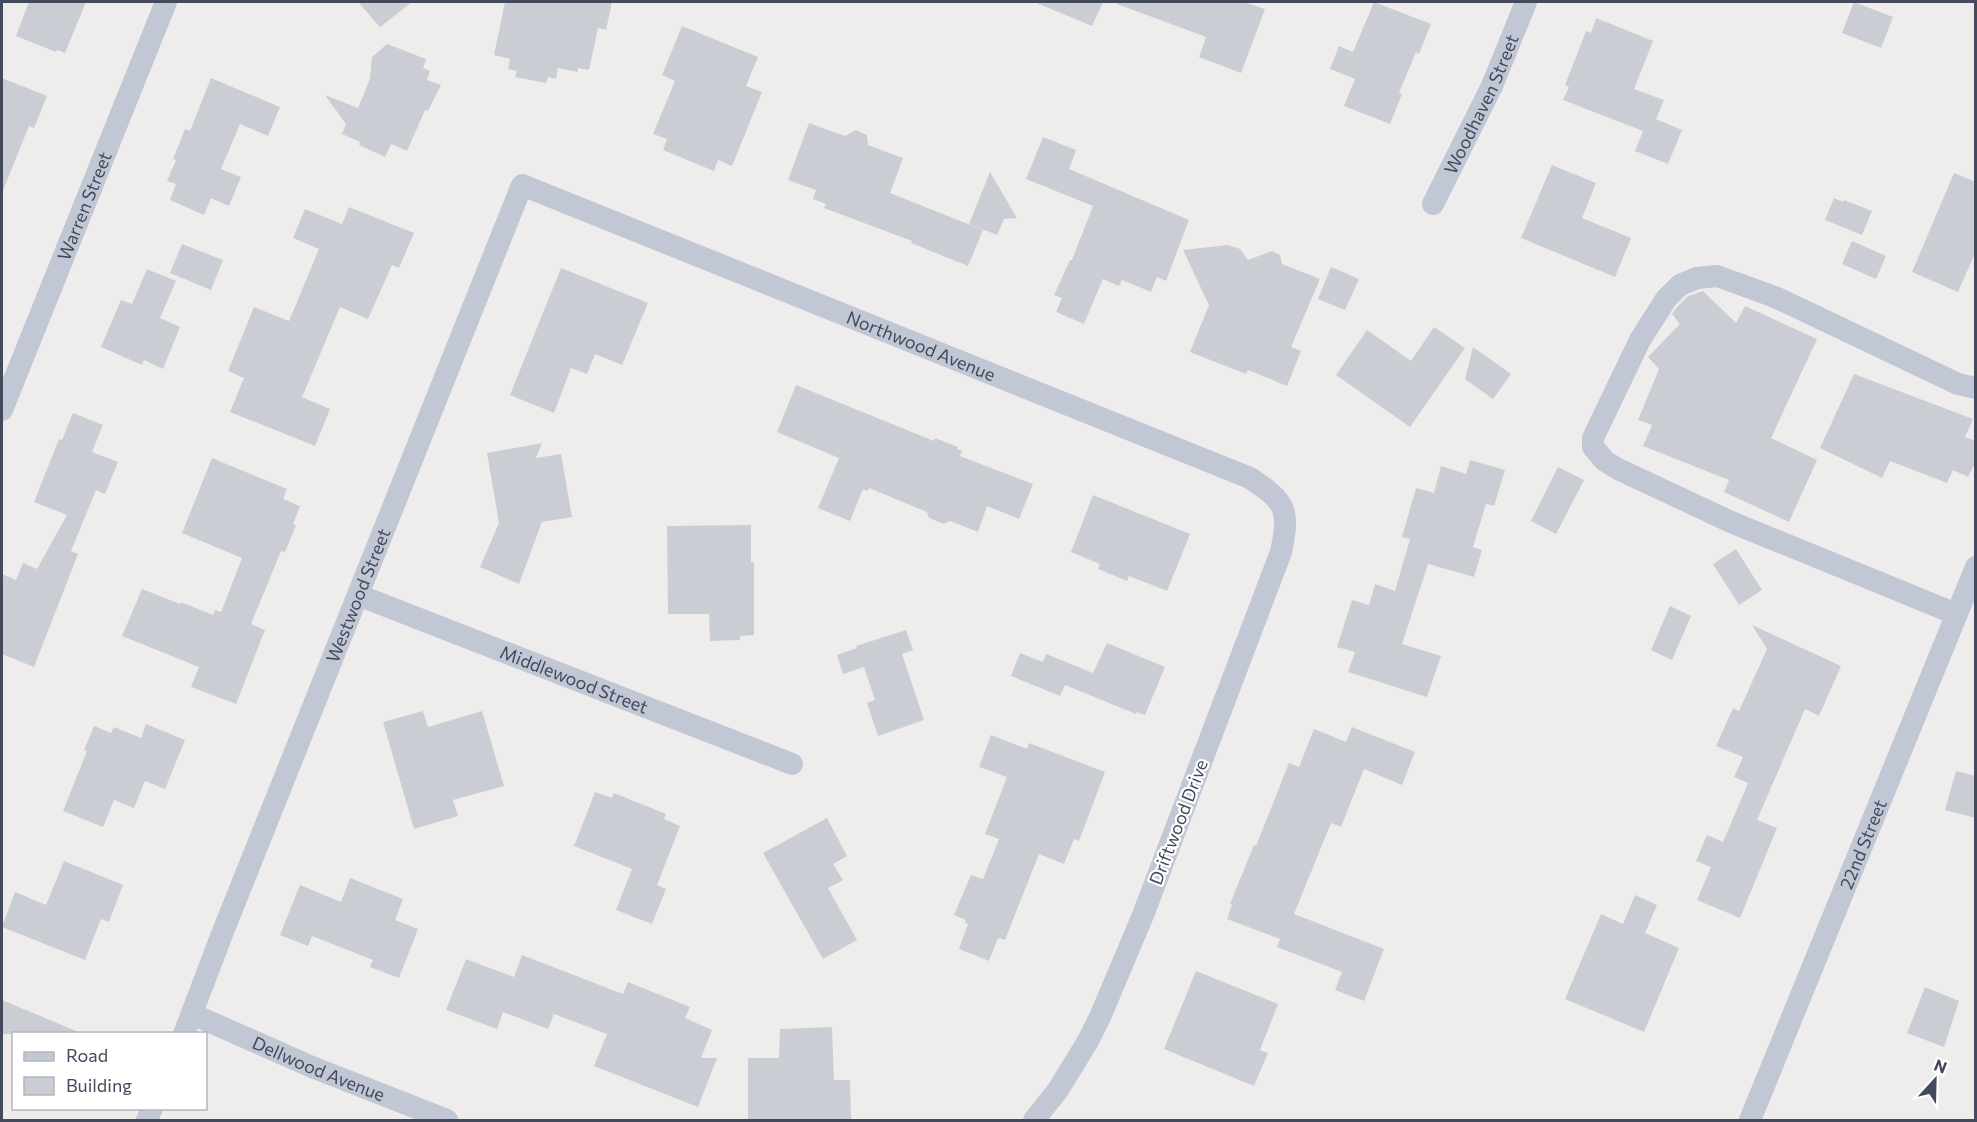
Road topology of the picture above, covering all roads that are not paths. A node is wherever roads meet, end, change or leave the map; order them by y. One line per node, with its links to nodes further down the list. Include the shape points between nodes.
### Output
1 (166, 2): 6 (street, Warren Street)
2 (1526, 2): 4 (street, Woodhaven Street, via 1492,86)
3 (551, 196): 7 (street, Northwood Avenue, via 1250,478 1270,491); 9 (street, Westwood Street, via 522,185)
4 (1432, 204)
5 (1976, 388): 10 (street, via 1958,384 1775,297 1717,276 1697,278 1680,285 1666,299 1640,340 1593,438 1593,447 1618,469 1731,522)
6 (2, 410)
7 (1283, 507): 14 (street, Driftwood Drive, via 1285,530 1281,552 1143,915 1088,1041)
8 (1976, 567): 10 (street, 22nd Street)
9 (358, 595): 11 (street, Middlewood Street); 12 (street, Westwood Street)
10 (1956, 614): 15 (street, 22nd Street)
11 (792, 764)
12 (188, 1024): 13 (street, Dellwood Avenue, via 312,1066)
13 (447, 1120)
14 (1034, 1120)
15 (1750, 1120)

